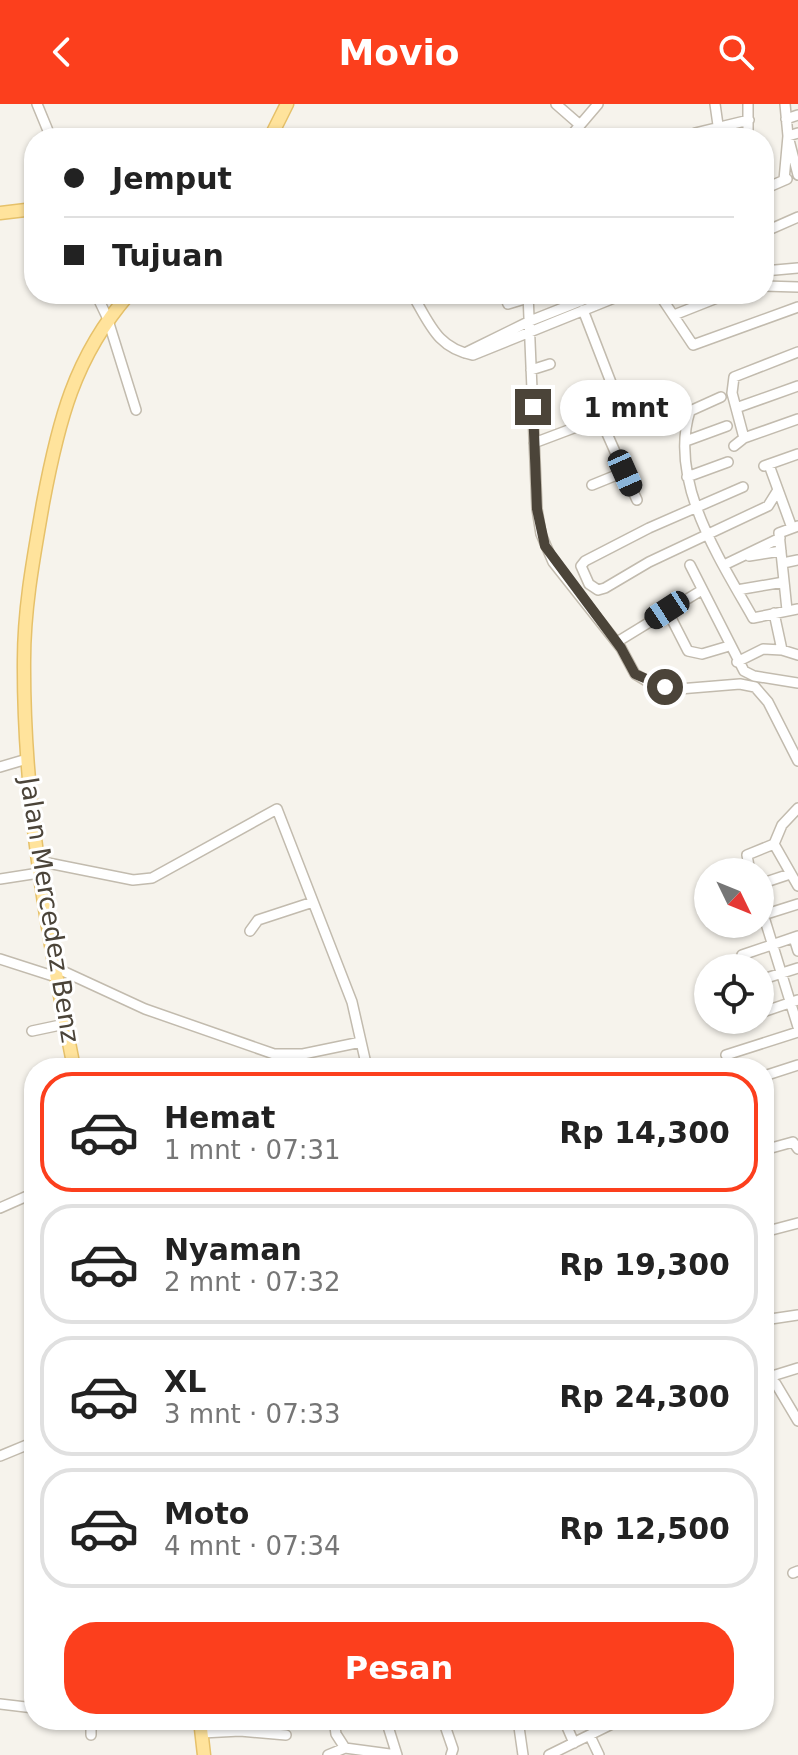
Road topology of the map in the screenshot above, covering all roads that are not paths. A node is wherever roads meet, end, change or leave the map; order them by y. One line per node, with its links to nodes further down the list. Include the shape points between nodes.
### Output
1 (37, 104): 13 (street)
2 (287, 104): 14 (main road)
3 (556, 104): 11 (street)
4 (598, 104): 11 (street)
5 (715, 104): 12 (street)
6 (748, 104): 10 (street)
7 (785, 104): 9 (street)
8 (798, 115): 9 (street)
9 (786, 119): 18 (street)
10 (749, 120): 12 (street); 17 (street)
11 (580, 125): 15 (street)
12 (718, 125): 16 (street)
13 (47, 128)
14 (275, 128)
15 (577, 128)
16 (709, 128)
17 (748, 128)
18 (793, 134): 19 (street); 20 (street)
19 (798, 174): 20 (street)
20 (784, 180): 21 (street)
21 (774, 184)
22 (24, 210): 23 (main road)
23 (0, 213)
24 (798, 217): 25 (street)
25 (774, 228)
26 (796, 269): 27 (street); 28 (street)
27 (774, 270)
28 (798, 285): 29 (street)
29 (774, 286)
30 (101, 304): 41 (street)
31 (119, 304): 41 (main road, Jalan Mercedez Benz)
32 (418, 304): 45 (street, via 445,345)
33 (529, 304): 42 (street)
34 (573, 304): 42 (street)
35 (598, 304): 39 (street)
36 (666, 304): 40 (street)
37 (702, 304): 40 (street)
38 (798, 307): 40 (street, via 693,345)
39 (583, 310): 43 (street); 53 (street)
40 (674, 315)
41 (107, 317): 52 (street); 94 (main road, Jalan Mercedez Benz, via 67,399 46,486 24,658)
42 (530, 321): 43 (street); 45 (street)
43 (529, 333): 45 (street, via 476,355); 47 (street)
44 (798, 352): 51 (street, via 735,375)
45 (465, 353)
46 (550, 364): 47 (street)
47 (531, 370): 59 (street)
48 (798, 386): 51 (street)
49 (664, 394): 53 (street)
50 (721, 397): 58 (street, via 690,411)
51 (736, 408): 57 (street)
52 (136, 410)
53 (622, 411): 55 (street)
54 (798, 419): 57 (street)
55 (601, 420): 59 (street); 63 (street)
56 (727, 426): 58 (street)
57 (744, 438): 60 (street)
58 (686, 441): 64 (street)
59 (534, 443): 86 (street, via 545,546)
60 (734, 446)
61 (798, 456): 67 (street, via 766,465)
62 (728, 462): 64 (street)
63 (624, 472): 65 (street); 68 (street)
64 (687, 477): 69 (street)
65 (592, 485)
66 (743, 487): 69 (street)
67 (778, 490): 70 (street); 71 (street, via 768,506)
68 (637, 500)
69 (698, 507): 71 (street); 71 (street, via 611,547 583,563 582,569 592,587 601,589)
70 (795, 527): 72 (street, via 779,533)
71 (710, 534): 78 (street)
72 (780, 538): 73 (street); 74 (street)
73 (781, 551): 74 (street); 76 (street)
74 (738, 558): 78 (street)
75 (798, 560): 76 (street)
76 (783, 563): 79 (street)
77 (690, 565): 80 (street)
78 (724, 565): 81 (street)
79 (784, 582): 81 (street); 84 (street)
80 (702, 590): 83 (street); 87 (street)
81 (737, 590): 85 (street, via 753,618)
82 (798, 609): 84 (street)
83 (667, 610): 86 (street); 87 (street, via 688,651 702,654)
84 (787, 610): 85 (street)
85 (774, 613): 88 (street)
86 (617, 642): 92 (street, via 633,672 650,683 679,689 755,687)
87 (729, 646): 90 (street)
88 (782, 650): 89 (street); 90 (street, via 763,649)
89 (798, 655)
90 (737, 662): 91 (street, via 754,676)
91 (798, 683)
92 (785, 732): 93 (street); 95 (street)
93 (798, 732)
94 (27, 759): 96 (street); 100 (main road, Jalan Mercedez Benz)
95 (798, 761)
96 (0, 767)
97 (798, 808): 98 (street)
98 (774, 844): 99 (street); 101 (street)
99 (748, 858)
100 (38, 867): 102 (street); 105 (street, via 152,878 277,809); 116 (main road, Jalan Mercedez Benz)
101 (790, 874): 103 (street); 104 (street)
102 (0, 879)
103 (774, 879)
104 (798, 886)
105 (313, 902): 108 (street, via 258,920); 124 (street, via 352,1002)
106 (798, 904): 107 (street)
107 (774, 912)
108 (250, 931)
109 (796, 937): 111 (street); 112 (street)
110 (770, 938): 111 (street)
111 (772, 944): 113 (street); 117 (street)
112 (798, 951)
113 (745, 954)
114 (0, 959): 116 (street)
115 (798, 968): 117 (street)
116 (55, 972): 121 (main road, Jalan Mercedez Benz); 124 (street, via 274,1054)
117 (782, 974): 118 (street); 119 (street)
118 (774, 976)
119 (795, 1001): 120 (street); 122 (street)
120 (774, 1008)
121 (65, 1024): 123 (street); 126 (main road, Jalan Mercedez Benz)
122 (798, 1030): 125 (street)
123 (32, 1031)
124 (361, 1042): 127 (street)
125 (726, 1055)
126 (72, 1058)
127 (365, 1058)
128 (798, 1065): 129 (street)
129 (774, 1073)
130 (774, 1147): 131 (street, via 793,1142)
131 (798, 1149)
132 (24, 1197): 133 (street)
133 (0, 1208)
134 (798, 1223): 135 (street)
135 (774, 1229)
136 (798, 1315): 137 (street)
137 (774, 1319)
138 (798, 1368): 139 (street)
139 (774, 1373)
140 (774, 1385): 141 (street)
141 (798, 1421)
142 (24, 1446): 143 (street)
143 (0, 1456)
144 (0, 1704): 145 (street)
145 (24, 1707)
146 (91, 1730): 155 (street)
147 (201, 1730): 160 (main road)
148 (230, 1730): 156 (street)
149 (335, 1730): 159 (street)
150 (389, 1730): 162 (street)
151 (446, 1730): 163 (street)
152 (519, 1730): 164 (street)
153 (568, 1730): 158 (street)
154 (601, 1730): 157 (street)
155 (91, 1735)
156 (286, 1735)
157 (590, 1736): 158 (street); 166 (street)
158 (574, 1743): 165 (street)
159 (345, 1748): 161 (street); 162 (street)
160 (204, 1755)
161 (328, 1755)
162 (397, 1755)
163 (451, 1755)
164 (523, 1755)
165 (549, 1755)
166 (599, 1755)

